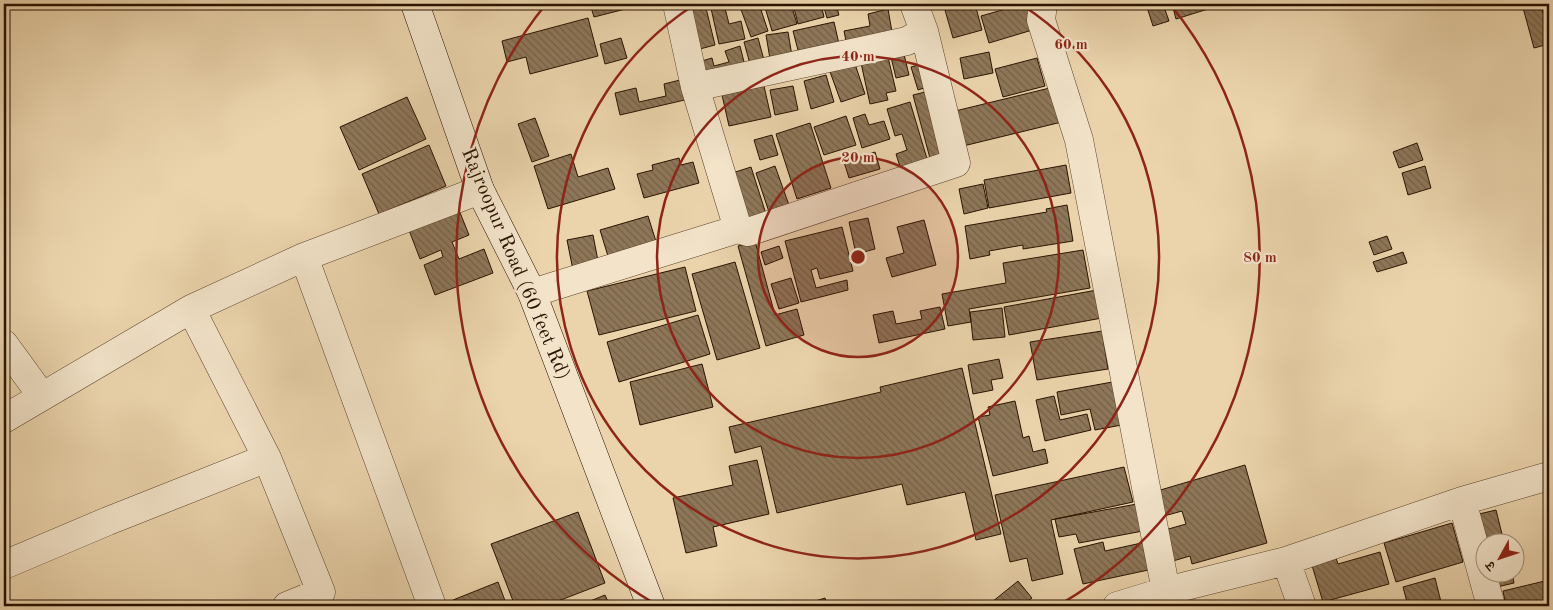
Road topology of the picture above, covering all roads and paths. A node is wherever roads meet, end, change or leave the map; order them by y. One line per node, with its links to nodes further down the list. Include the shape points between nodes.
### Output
1 (416, 4): 7 (street, Rajroopur Road (60 feet Rd))
2 (677, 4): 6 (street)
3 (914, 4): 5 (street)
4 (1043, 4): 20 (street, via 1041,20 1079,140)
5 (924, 31): 6 (street, via 907,41); 8 (street, via 956,163 748,232)
6 (695, 87): 8 (street)
7 (480, 190): 9 (street); 10 (street, Rajroopur Road (60 feet Rd))
8 (738, 229): 10 (street)
9 (304, 257): 11 (street); 22 (street)
10 (532, 293): 23 (street, Rajroopur Road (60 feet Rd))
11 (191, 309): 13 (street); 15 (street)
12 (4, 344): 13 (street)
13 (42, 396): 14 (street)
14 (4, 419)
15 (267, 458): 19 (street); 21 (street, via 322,592)
16 (1549, 476): 17 (street)
17 (1462, 501): 18 (street); 26 (street)
18 (1286, 561): 20 (street); 25 (street)
19 (4, 566)
20 (1166, 592): 24 (street)
21 (287, 606)
22 (432, 606)
23 (651, 606)
24 (1118, 606)
25 (1302, 606)
26 (1491, 606)

